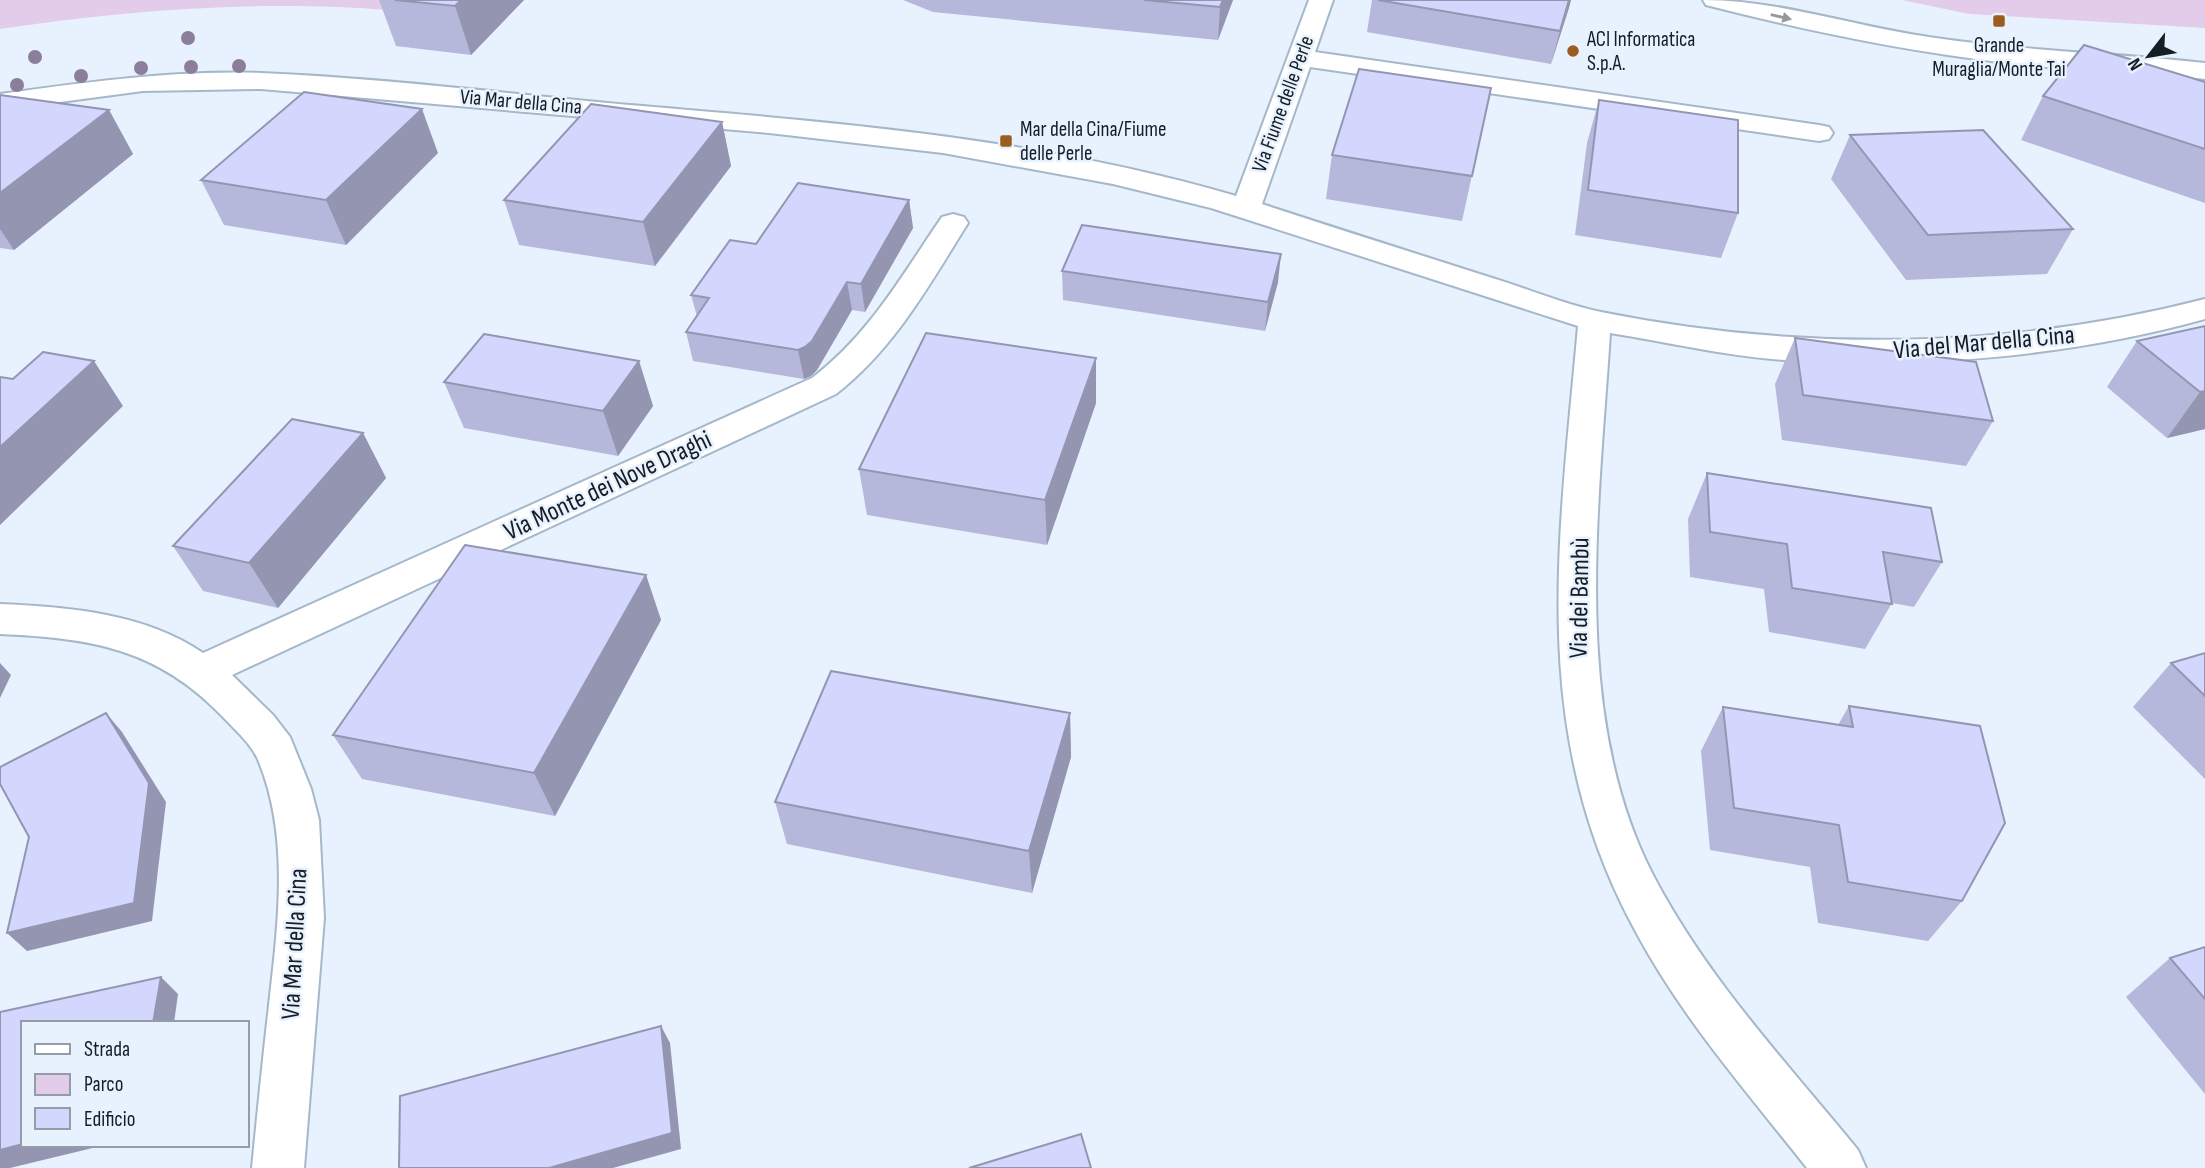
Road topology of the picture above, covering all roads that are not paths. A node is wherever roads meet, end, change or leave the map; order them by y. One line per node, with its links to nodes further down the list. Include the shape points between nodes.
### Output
1 (1321, 0): 5 (street, Via Fiume delle Perle)
2 (1715, 0): 6 (street, one-way to 6, via 1841,30 1942,47)
3 (1789, 0): 4 (street, via 1984,34)
4 (2205, 48)
5 (1301, 58): 8 (street); 9 (street, Via Fiume delle Perle)
6 (2205, 71)
7 (0, 102): 9 (street, Via Mar della Cina, via 185,80 307,83 943,145 1113,175)
8 (1819, 133)
9 (1246, 208): 12 (street)
10 (953, 223): 14 (street, Via Monte dei Nove Draghi, via 884,331 854,364 824,386)
11 (2205, 309): 12 (street, Via del Mar della Cina, via 2054,339 1904,352 1783,349)
12 (1595, 321): 16 (street, Via dei Bambù, via 1577,624 1585,723 1606,814 1632,879 1674,951)
13 (0, 619): 14 (street, Via Mar della Cina, via 77,623 127,633 167,649)
14 (200, 672): 15 (street, Via Mar della Cina, via 226,693 270,742 294,810 301,917)
15 (278, 1168)
16 (1840, 1168)

